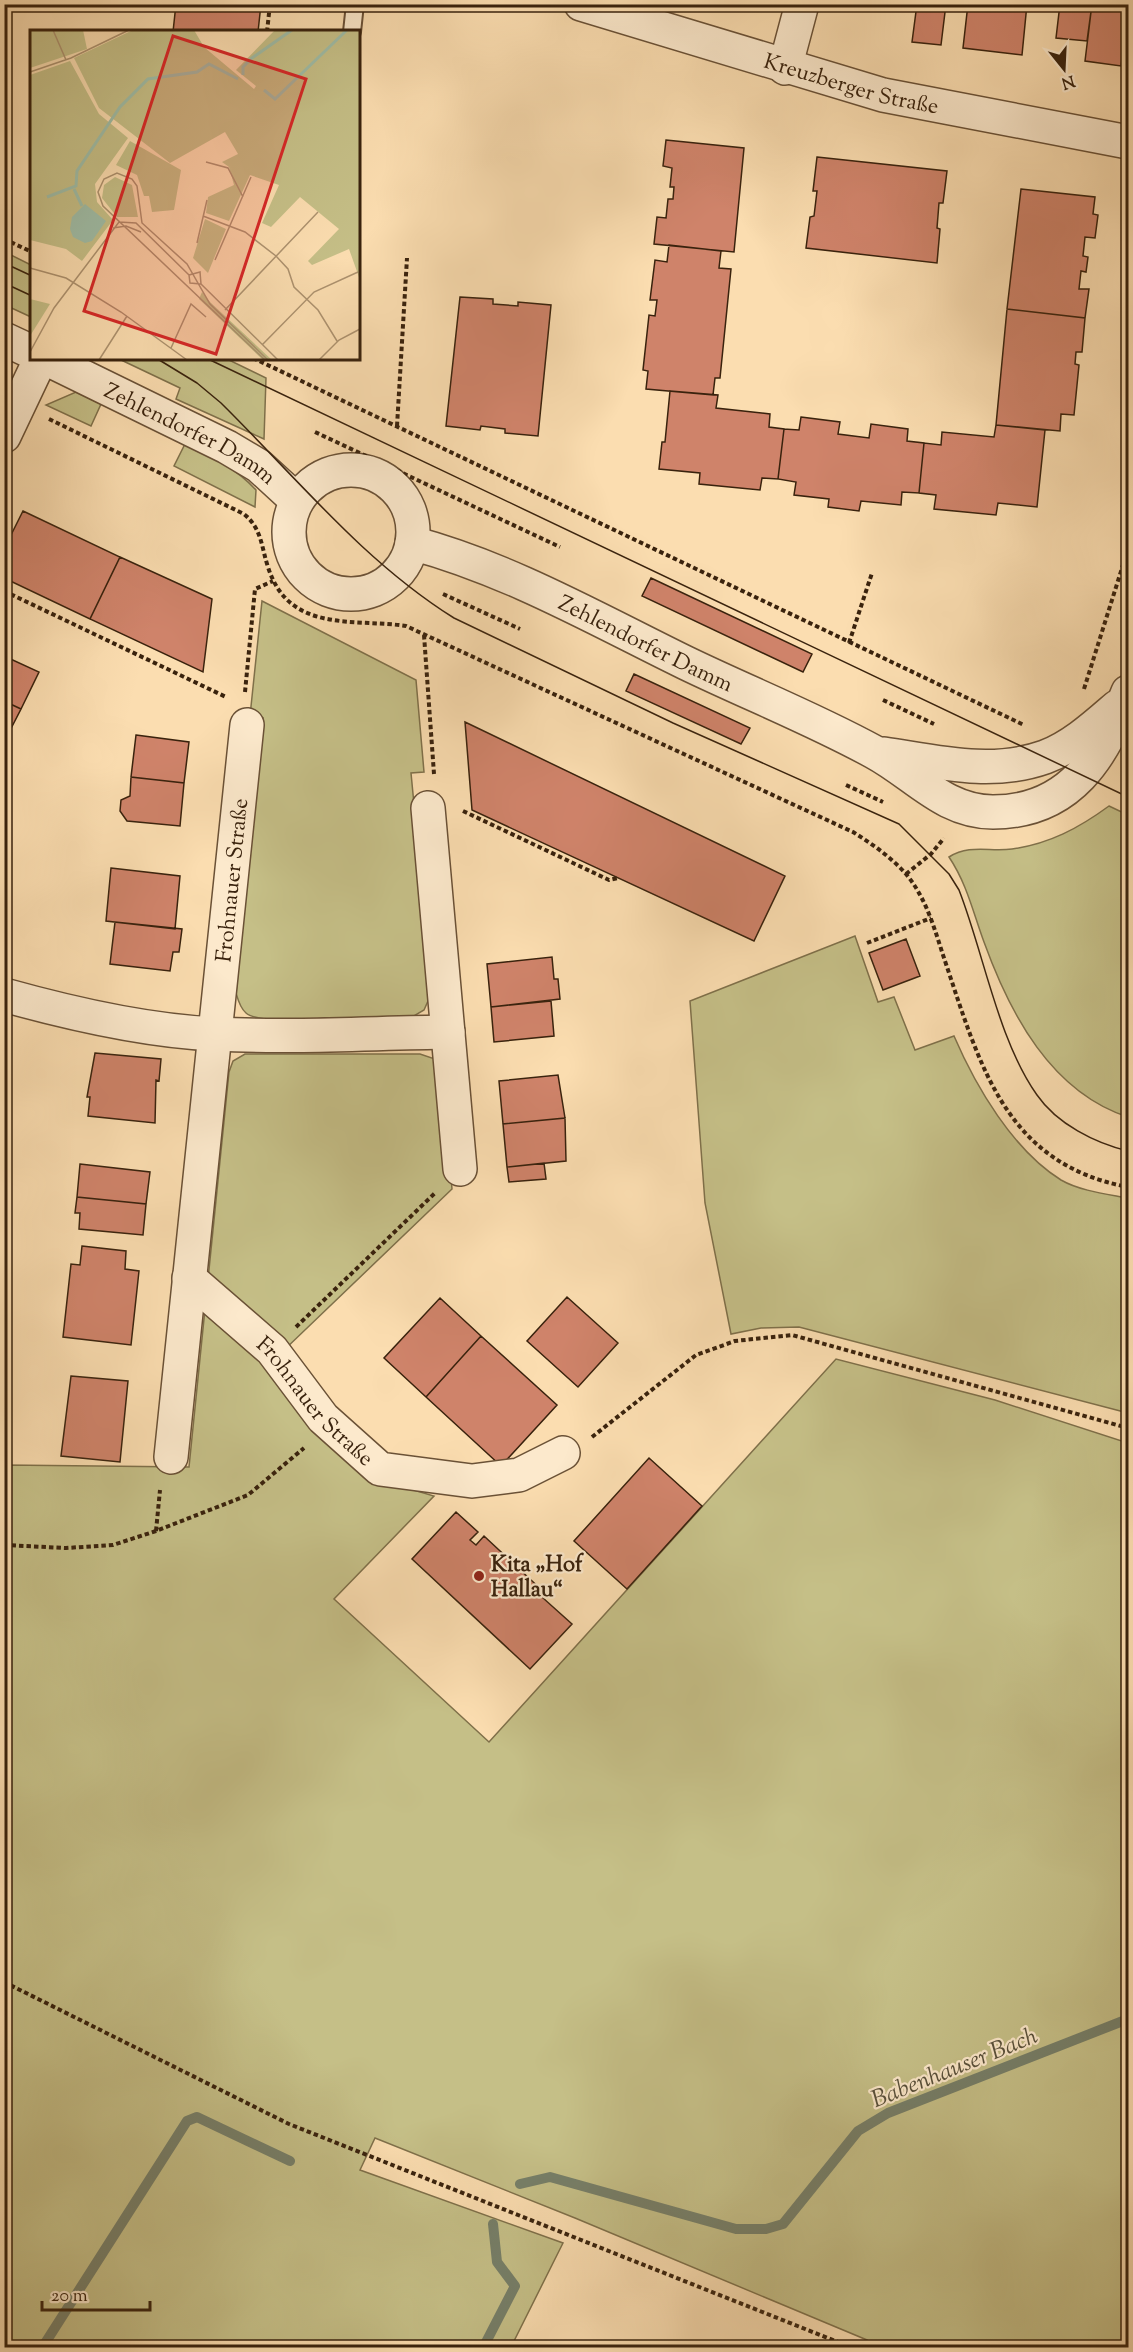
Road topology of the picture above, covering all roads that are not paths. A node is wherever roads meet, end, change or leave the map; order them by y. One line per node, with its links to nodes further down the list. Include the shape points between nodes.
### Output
1 (355, 4): 4 (lane)
2 (581, 4): 5 (street, Kreuzberger Straße)
3 (802, 4): 5 (street)
4 (352, 30)
5 (784, 68): 6 (street, Kreuzberger Straße, via 883,96)
6 (1128, 142)
7 (4, 339): 8 (street)
8 (30, 351)
9 (42, 360): 11 (street)
10 (47, 360): 12 (street, Zehlendorfer Damm, via 227,447 259,466)
11 (4, 436)
12 (296, 499): 13 (street, via 322,476 362,470 382,478 408,506 413,523); 13 (street, via 289,520 291,549 306,576 326,589 344,594 379,588 406,561)
13 (412, 543): 16 (street, Zehlendorfer Damm, via 491,568)
14 (1127, 696): 16 (street, Zehlendorfer Damm, via 1064,748 1021,763 960,766); 16 (street, Zehlendorfer Damm, via 1100,754 1083,775 1057,796 1024,808 993,812 951,805)
15 (245, 715): 20 (street, Frohnauer Straße)
16 (876, 752)
17 (432, 803): 19 (street)
18 (4, 995): 20 (street, via 80,1014)
19 (448, 1032): 20 (street); 21 (street)
20 (215, 1034): 22 (street, Frohnauer Straße)
21 (460, 1169)
22 (189, 1278): 23 (street, Frohnauer Straße, via 272,1350 323,1419 380,1469 471,1481 519,1475); 24 (street, Frohnauer Straße)
23 (563, 1453)
24 (171, 1457)

